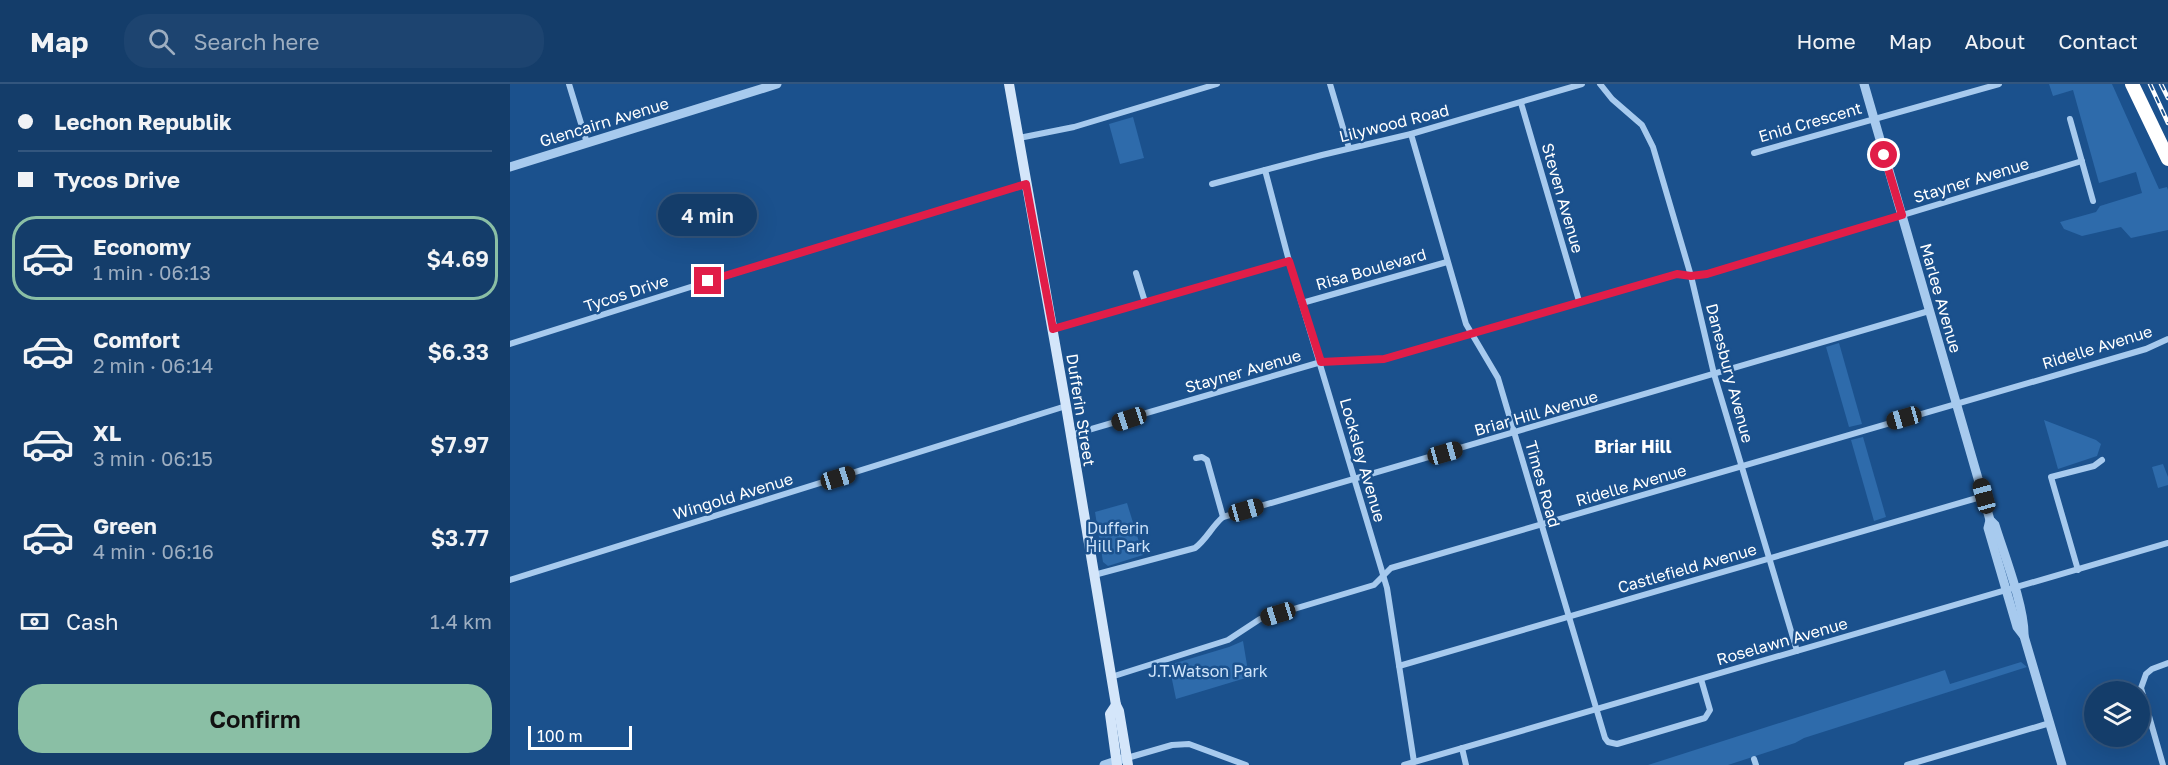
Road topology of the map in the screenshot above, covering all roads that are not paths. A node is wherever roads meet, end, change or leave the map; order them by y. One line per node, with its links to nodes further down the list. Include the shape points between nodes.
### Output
1 (569, 84): 16 (street)
2 (777, 84): 16 (street, Glencairn Avenue)
3 (1009, 84): 15 (main road, Dufferin Street)
4 (1217, 84): 15 (street, via 1074,127)
5 (1330, 84): 17 (street)
6 (1582, 84): 11 (street, Lilywood Road)
7 (1600, 84): 30 (street, Danesbury Avenue, via 1642,125 1651,140)
8 (1864, 84): 12 (street, Marlee Avenue)
9 (1999, 84): 12 (street, Enid Crescent)
10 (2132, 84): 19 (highway)
11 (1521, 103): 14 (street, Lilywood Road); 32 (street, Steven Avenue)
12 (1874, 118): 18 (street, Enid Crescent); 26 (street, Marlee Avenue)
13 (2070, 119): 20 (street)
14 (1411, 134): 17 (street, Lilywood Road); 28 (street, Times Road)
15 (1019, 138): 23 (main road, Dufferin Street)
16 (587, 143): 21 (street, Glencairn Avenue)
17 (1349, 148): 22 (street, Lilywood Road)
18 (1754, 153)
19 (2168, 159)
20 (2082, 161): 25 (street); 26 (street, Stayner Avenue)
21 (510, 167)
22 (1265, 170): 24 (street, Lilywood Road); 27 (street, Locksley Avenue)
23 (1026, 184): 35 (main road, Dufferin Street); 38 (street, Tycos Drive)
24 (1212, 184)
25 (2094, 201)
26 (1902, 215): 30 (street, Stayner Avenue); 34 (street, Marlee Avenue)
27 (1289, 261): 31 (street); 33 (street, Locksley Avenue)
28 (1447, 262): 33 (street, Risa Boulevard); 36 (street, Times Road)
29 (1136, 273): 31 (street)
30 (1691, 276): 32 (street, Stayner Avenue, via 1677,274); 40 (street, Danesbury Avenue)
31 (1145, 302): 35 (street)
32 (1579, 302): 36 (street, Stayner Avenue)
33 (1302, 303): 39 (street, Locksley Avenue)
34 (1929, 310): 40 (street, Briar Hill Avenue); 41 (street, Marlee Avenue)
35 (1053, 329): 42 (main road, Dufferin Street)
36 (1470, 333): 39 (street, Stayner Avenue, via 1384,359); 43 (street, Times Road, via 1498,378)
37 (2168, 339): 41 (street, Ridelle Avenue, via 2146,349)
38 (510, 344)
39 (1321, 362): 44 (street, Stayner Avenue); 48 (street, Locksley Avenue)
40 (1714, 374): 43 (street, Briar Hill Avenue); 47 (street, Danesbury Avenue)
41 (1956, 403): 47 (street, Ridelle Avenue); 49 (street, Marlee Avenue)
42 (1066, 406): 44 (main road, Dufferin Street); 57 (street, Wingold Avenue)
43 (1514, 433): 48 (street, Briar Hill Avenue); 51 (street, Times Road)
44 (1071, 435): 55 (main road, Dufferin Street)
45 (1196, 458): 50 (street, via 1207,460)
46 (2102, 460): 54 (street, via 2094,466 2051,477)
47 (1742, 467): 51 (street, Ridelle Avenue); 53 (street, Danesbury Avenue)
48 (1354, 479): 50 (street, Briar Hill Avenue); 56 (street, Locksley Avenue)
49 (1984, 496): 53 (street, Castlefield Avenue); 58 (street, Marlee Avenue, via 1988,528)
50 (1223, 517): 55 (street, via 1195,548)
51 (1540, 525): 56 (street, Ridelle Avenue, via 1391,568); 59 (street, Times Road)
52 (2168, 543): 54 (street, Roselawn Avenue)
53 (1769, 559): 59 (street, Castlefield Avenue); 60 (street, Danesbury Avenue)
54 (2078, 570): 58 (street, Roselawn Avenue)
55 (1094, 576): 63 (main road, Dufferin Street)
56 (1383, 576): 62 (street, Locksley Avenue); 63 (street, Ridelle Avenue, via 1374,585 1260,619 1228,640)
57 (510, 580)
58 (2010, 588): 60 (street, Roselawn Avenue); 66 (street, Marlee Avenue)
59 (1568, 618): 62 (street, Castlefield Avenue); 65 (street, Times Road)
60 (1797, 651): 64 (street, Roselawn Avenue)
61 (2168, 663): 76 (street, via 2146,674 2141,688)
62 (1399, 666): 69 (street, Locksley Avenue)
63 (1112, 677): 68 (main road, Dufferin Street)
64 (1701, 679): 65 (street, Roselawn Avenue); 65 (street, Times Road, via 1710,710 1705,718 1617,744 1608,742)
65 (1596, 709): 67 (street, Roselawn Avenue)
66 (2050, 723): 74 (street); 75 (street, Marlee Avenue)
67 (1462, 748): 69 (street, Roselawn Avenue); 73 (street)
68 (1122, 762): 70 (street); 71 (street, via 1172,745 1189,744)
69 (1414, 762): 72 (street, Roselawn Avenue)
70 (1104, 765)
71 (1246, 765)
72 (1404, 765)
73 (1466, 765)
74 (1907, 765)
75 (2062, 765)
76 (2163, 765)

